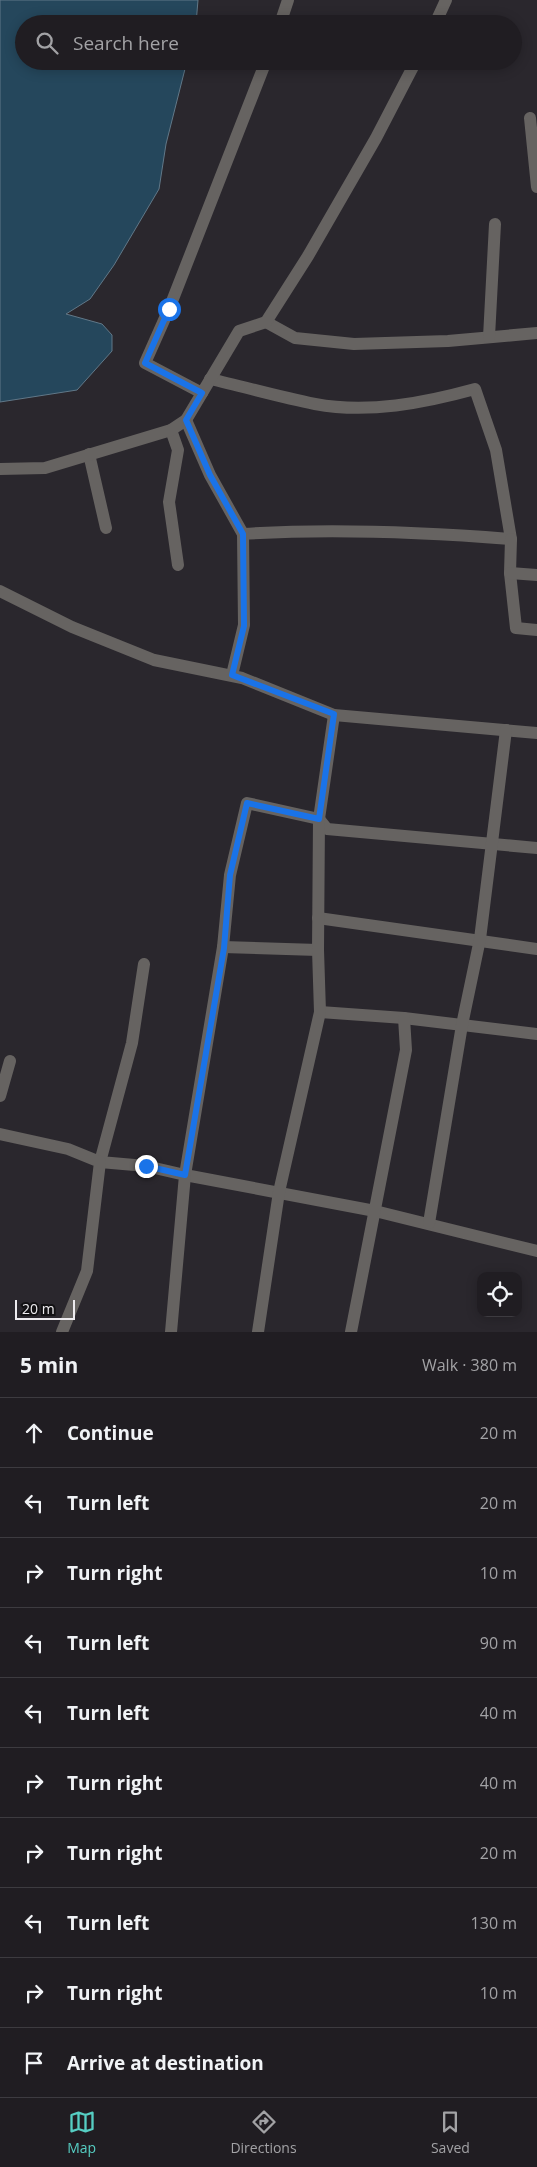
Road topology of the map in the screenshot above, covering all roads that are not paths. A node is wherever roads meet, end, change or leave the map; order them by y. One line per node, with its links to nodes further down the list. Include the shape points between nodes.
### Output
1 (288, 0): 3 (street)
2 (446, 0): 4 (street)
3 (283, 15)
4 (439, 15)
5 (262, 70): 14 (street, via 145,363)
6 (411, 70): 10 (street, via 308,256)
7 (530, 118): 8 (street)
8 (537, 187)
9 (495, 224): 12 (street)
10 (266, 322): 12 (street, via 295,338 354,344); 13 (street, via 239,331)
11 (537, 333): 12 (street)
12 (489, 337)
13 (210, 379): 14 (street); 21 (street, via 316,404 375,408 435,400 475,388 496,450)
14 (202, 393): 15 (street)
15 (186, 420): 16 (street); 20 (street, via 210,475)
16 (171, 430): 17 (street); 22 (street, via 178,450 169,502)
17 (89, 454): 18 (street, via 45,468); 19 (street)
18 (0, 468)
19 (106, 528)
20 (243, 534): 21 (street, via 306,530 411,531); 27 (street, via 244,626)
21 (511, 539): 23 (street)
22 (178, 564)
23 (510, 573): 24 (street); 26 (street, via 516,628)
24 (537, 575)
25 (0, 591): 27 (street, via 72,627 154,660)
26 (537, 630)
27 (232, 675): 28 (street)
28 (334, 714): 29 (street); 31 (street)
29 (506, 730): 30 (street); 32 (street)
30 (537, 733)
31 (319, 819): 32 (street, via 327,829); 34 (street); 36 (street, via 247,803 230,875)
32 (492, 845): 33 (street); 35 (street)
33 (537, 848)
34 (318, 918): 35 (street); 38 (street)
35 (480, 939): 37 (street); 42 (street)
36 (224, 948): 38 (street); 48 (street)
37 (537, 949)
38 (318, 950): 40 (street)
39 (144, 964): 47 (street, via 132,1043)
40 (320, 1012): 41 (street); 49 (street)
41 (404, 1018): 42 (street); 50 (street, via 406,1050)
42 (462, 1025): 43 (street); 51 (street)
43 (537, 1034)
44 (10, 1061): 45 (street)
45 (0, 1096)
46 (0, 1134): 47 (street, via 68,1149)
47 (100, 1162): 48 (street, via 146,1166); 53 (street, via 87,1271)
48 (185, 1175): 49 (street); 54 (street)
49 (279, 1192): 50 (street); 55 (street)
50 (375, 1210): 51 (street); 56 (street)
51 (429, 1223): 52 (street)
52 (537, 1250)
53 (62, 1332)
54 (171, 1332)
55 (258, 1332)
56 (352, 1332)

